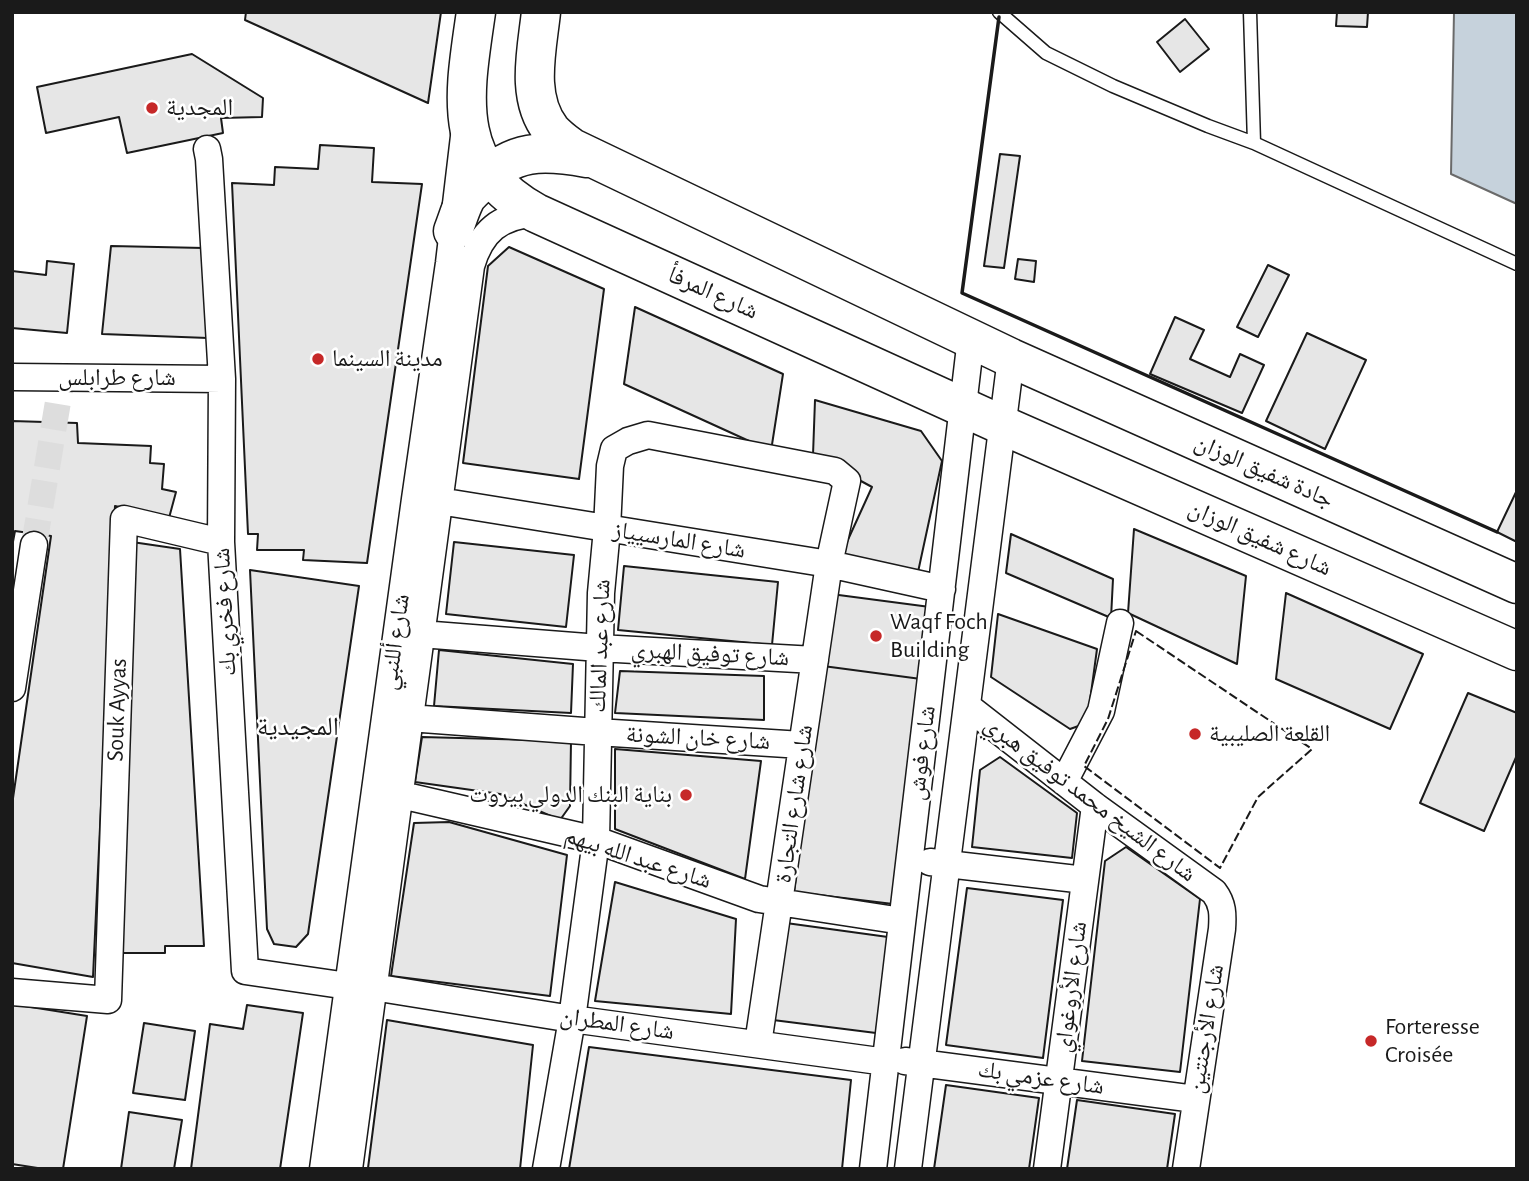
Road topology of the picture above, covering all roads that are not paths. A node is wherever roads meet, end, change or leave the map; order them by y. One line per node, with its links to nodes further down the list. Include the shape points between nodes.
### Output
1 (476, 12): 5 (highway, شارع المرفأ)
2 (541, 12): 8 (highway, via 535,63 540,109 559,138)
3 (999, 12): 6 (lane, via 1046,53 1112,86)
4 (1250, 12): 6 (lane)
5 (467, 115): 9 (highway, شارع المرفأ, via 477,152); 11 (street, شارع أللنبي)
6 (1254, 143): 12 (lane)
7 (207, 149): 16 (street, شارع فخري بك)
8 (593, 159): 9 (highway, via 534,153); 13 (highway)
9 (489, 174): 10 (highway, شارع المرفأ, via 507,194); 11 (highway, via 466,198)
10 (536, 213): 17 (highway, شارع المرفأ); 19 (street, شارع أللنبي, via 521,214 493,227 475,251)
11 (453, 231): 19 (street, شارع أللنبي)
12 (1517, 264)
13 (971, 338): 14 (highway); 17 (street, شارع فوش)
14 (1011, 358): 18 (street, شارع فوش); 24 (highway, جادة شفيق الوزان)
15 (12, 377): 16 (street, شارع طرابلس)
16 (222, 379): 21 (street, شارع فخري بك)
17 (963, 407): 18 (highway, شارع المرفأ); 25 (street, شارع فوش)
18 (1002, 425): 29 (highway, شارع شفيق الوزان); 32 (street, شارع فوش)
19 (427, 500): 20 (street, شارع المارسيياز); 27 (street, شارع أللنبي)
20 (607, 529): 23 (street, شارع المارسيياز); 23 (street, شارع عبد المالك, via 614,449 648,435 835,471 847,481); 28 (street, شارع عبد المالك)
21 (220, 541): 46 (street, شارع فخري بك, via 245,971); 47 (street, Souk Ayyas, via 124,519 108,1000)
22 (34, 545): 31 (street)
23 (829, 564): 25 (street, شارع المارسيياز); 30 (street, شارع شارع التجارة)
24 (1517, 584)
25 (942, 589): 40 (street, شارع فوش)
26 (1121, 623): 36 (street, via 1101,711)
27 (408, 636): 28 (street, شارع توفيق الهبري); 33 (street, شارع أللنبي)
28 (599, 648): 30 (street, شارع توفيق الهبري); 34 (street, شارع عبد المالك)
29 (1517, 651)
30 (815, 660): 35 (street, شارع شارع التجارة)
31 (12, 688)
32 (967, 706): 36 (street, شارع الشيخ محمد توفيق هبري); 41 (street, شارع فوش)
33 (397, 720): 34 (street, شارع خان الشونة); 37 (street, شارع أللنبي)
34 (597, 732): 35 (street, شارع خان الشونة); 39 (street, شارع عبد المالك)
35 (803, 745): 44 (street, شارع شارع التجارة)
36 (1064, 782): 38 (street, شارع الشيخ محمد توفيق هبري)
37 (387, 792): 39 (street, شارع عبد الله بيهم); 46 (street, شارع أللنبي)
38 (1095, 806): 42 (street, شارع الأروغواي); 43 (street, شارع الشيخ محمد توفيق هبري)
39 (596, 840): 44 (street, شارع عبد الله بيهم, via 759,899); 48 (street, شارع عبد المالك)
40 (909, 859): 41 (street); 45 (street, شارع فوش)
41 (947, 863): 42 (street); 51 (street, شارع فوش)
42 (1085, 880): 52 (street, شارع الأروغواي)
43 (1214, 892): 53 (street, شارع الأرجنتين, via 1222,908 1222,929)
44 (779, 902): 45 (street, شارع عبد الله بيهم); 49 (street, شارع شارع التجارة)
45 (902, 920): 50 (street, شارع فوش)
46 (361, 986): 48 (street, شارع المطران); 54 (street, شارع أللنبي); 55 (street, شارع أللنبي)
47 (12, 992)
48 (572, 1019): 49 (street, شارع المطران); 56 (street, شارع عبد المالك)
49 (758, 1044): 50 (street, شارع المطران)
50 (886, 1060): 51 (street, شارع عزمي بك); 57 (street, شارع فوش)
51 (922, 1063): 52 (street, شارع عزمي بك); 58 (street, شارع فوش)
52 (1059, 1081): 53 (street, شارع عزمي بك); 59 (street, شارع الأروغواي)
53 (1195, 1099): 60 (street, شارع الأرجنتين)
54 (323, 1169)
55 (349, 1169)
56 (546, 1169)
57 (873, 1169)
58 (908, 1169)
59 (1047, 1169)
60 (1186, 1169)

